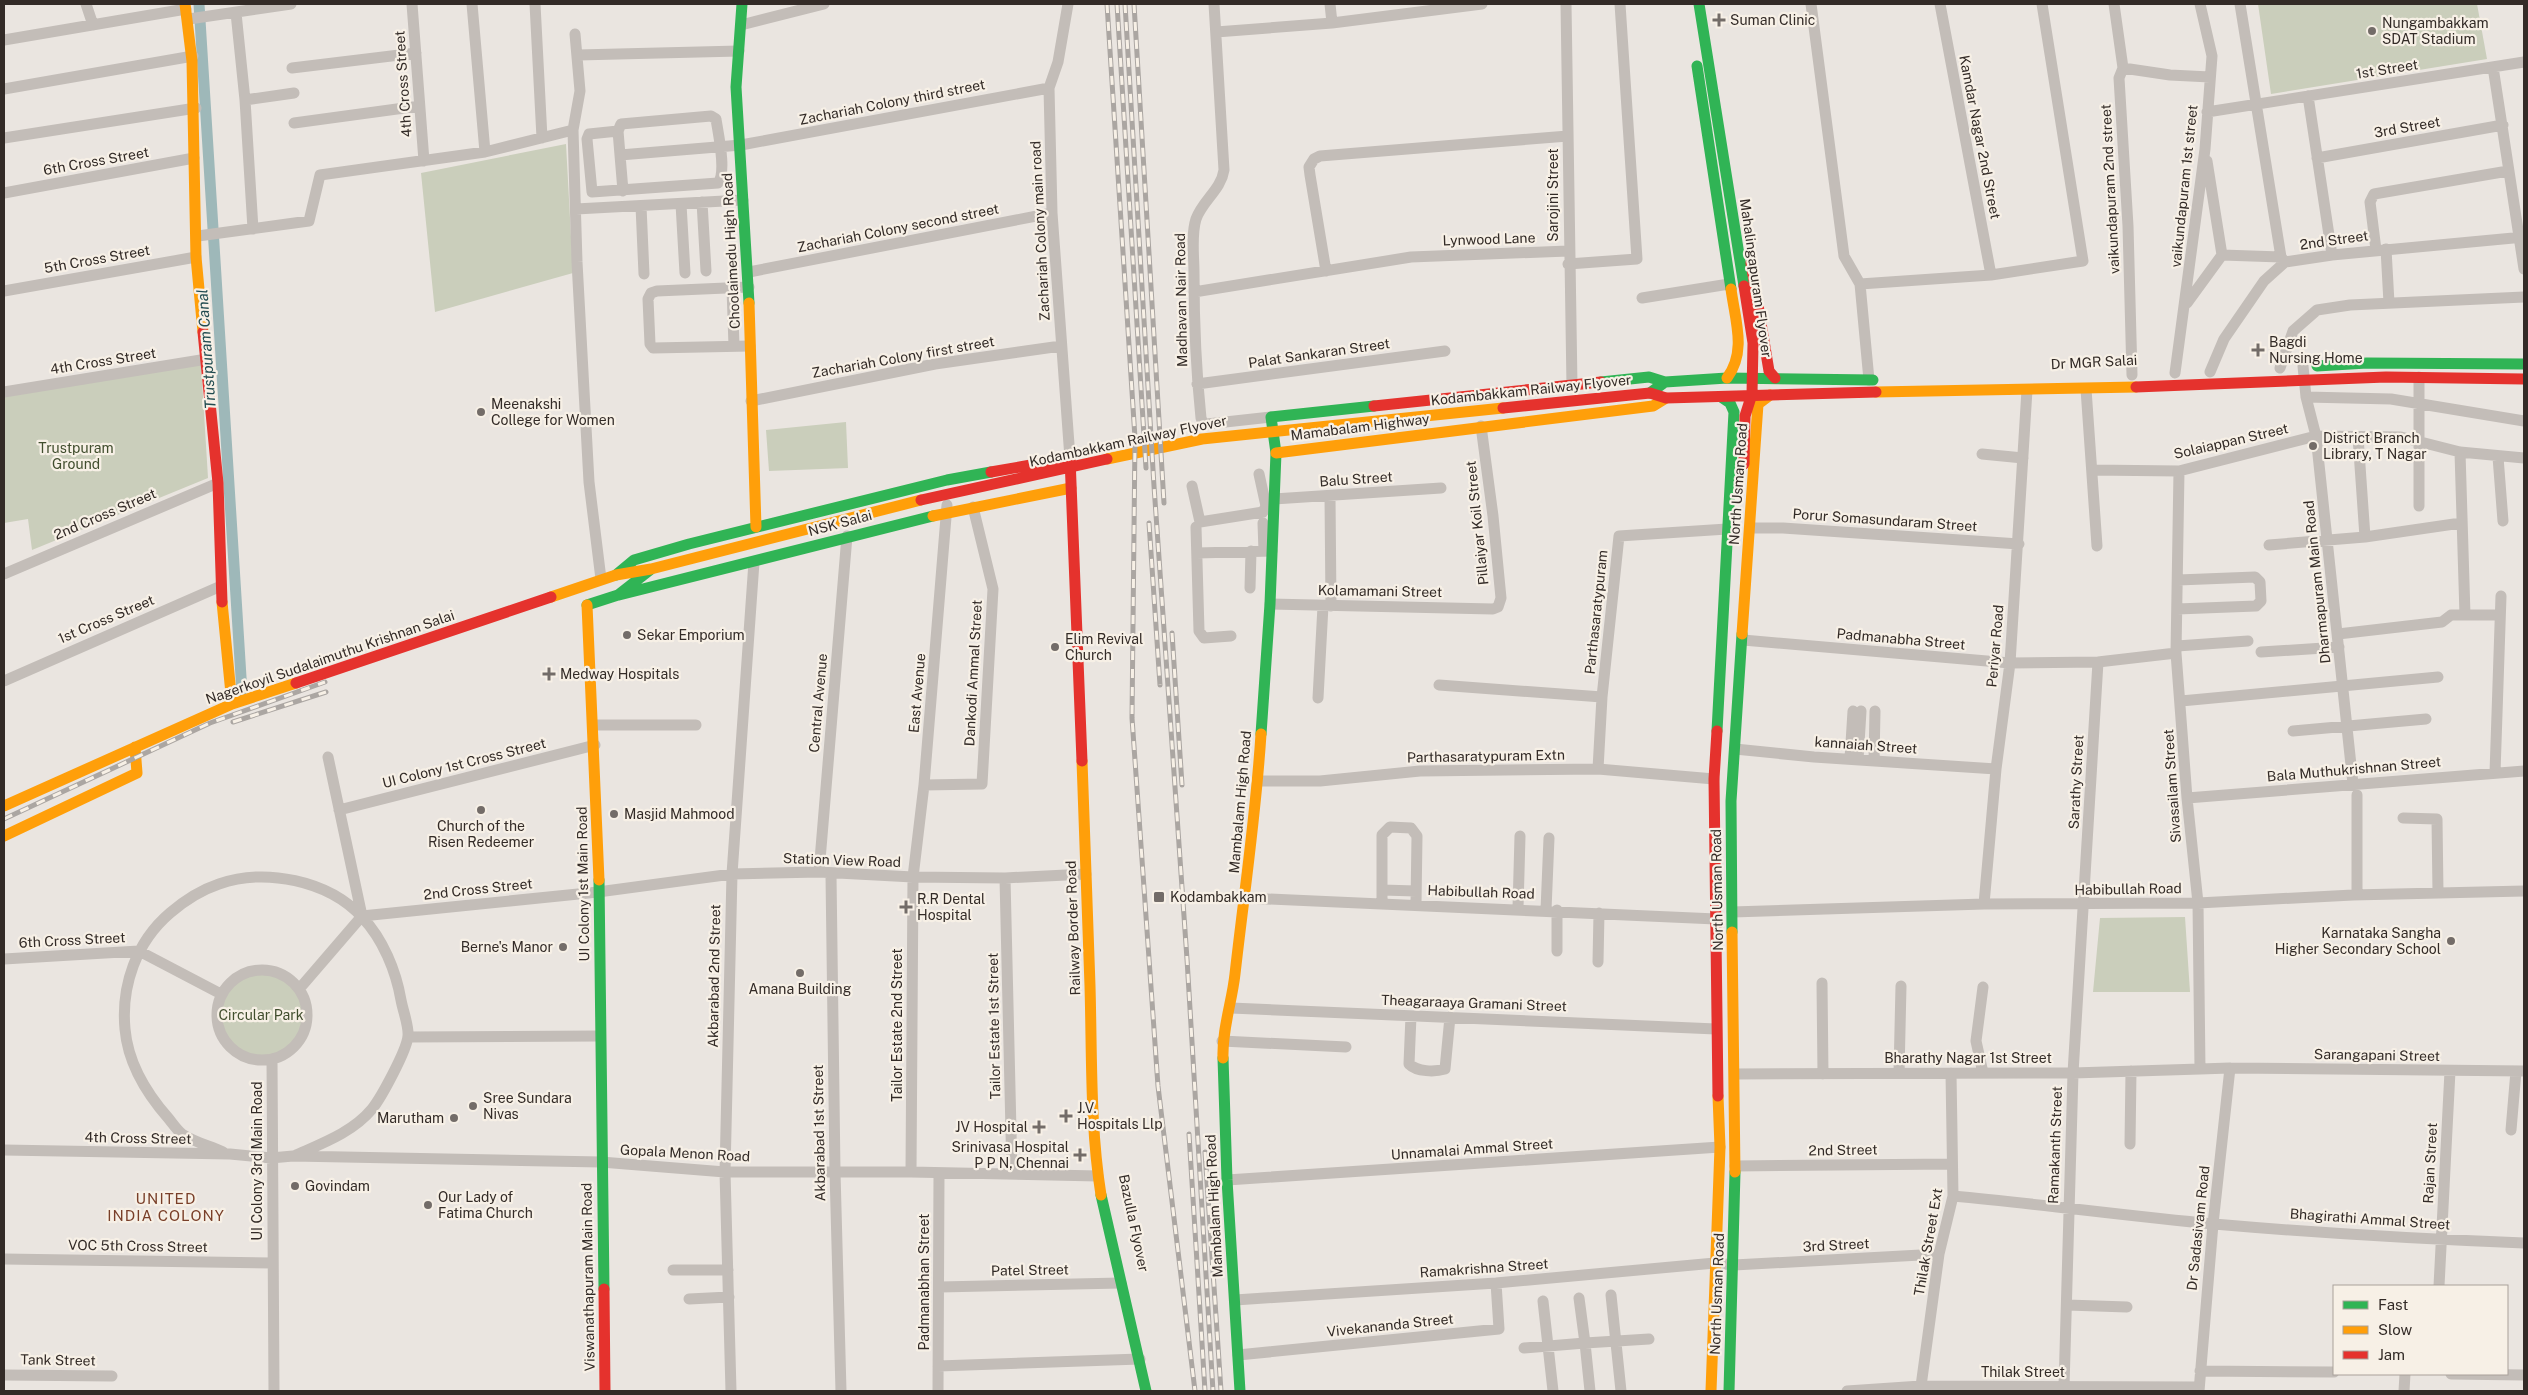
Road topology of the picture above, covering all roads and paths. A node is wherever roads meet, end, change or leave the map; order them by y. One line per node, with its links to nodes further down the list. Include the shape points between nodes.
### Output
1 (86, 4): 25 (street)
2 (291, 4): 23 (street)
3 (412, 4): 32 (street, 4th Cross Street)
4 (472, 4): 59 (street)
5 (535, 4): 55 (street)
6 (742, 4): 26 (main road, Choolaimedu High Road)
7 (824, 4): 26 (street)
8 (1068, 4): 40 (street, Zachariah Colony main road)
9 (1214, 4): 27 (street, Madhavan Nair Road)
10 (1330, 4): 24 (street)
11 (1482, 4): 24 (street)
12 (1566, 4): 53 (street, Sarojini Street)
13 (1620, 4): 84 (street, via 1637,259)
14 (1688, 4): 92 (main road)
15 (1699, 4): 28 (main road, Mahalingapuram Flyover)
16 (1811, 4): 93 (street, via 1844,256)
17 (1940, 4): 91 (street, Kamdar Nagar 2nd Street)
18 (2042, 4): 91 (street, via 2083,261)
19 (2114, 4): 38 (street, vaikundapuram 2nd street)
20 (2200, 4): 39 (street, vaikundapuram 1st street, via 2212,56)
21 (2240, 4): 46 (street)
22 (187, 11): 23 (street, via 217,16); 25 (street); 34 (main road)
23 (236, 13): 44 (street)
24 (1332, 23): 27 (street)
25 (93, 25): 30 (street)
26 (741, 25): 31 (main road, Choolaimedu High Road)
27 (1216, 32): 97 (street, Madhavan Nair Road, via 1224,170 1222,181 1196,220)
28 (1703, 32): 116 (main road, via 1715,50 1769,371); 224 (main road, Mahalingapuram Flyover, via 1753,343 1752,394 1745,416)
29 (575, 34): 33 (street)
30 (4, 40)
31 (740, 52): 33 (street); 56 (main road, Choolaimedu High Road, via 736,87)
32 (416, 53): 37 (street); 45 (street, 4th Cross Street)
33 (578, 55): 51 (street, via 580,91)
34 (193, 56): 41 (street); 47 (main road)
35 (2524, 62): 36 (street, 1st Street)
36 (2493, 67): 43 (street, 1st Street); 50 (street)
37 (292, 68)
38 (2123, 68): 39 (street); 113 (street, vaikundapuram 2nd street, via 2119,78)
39 (2210, 77): 48 (street, vaikundapuram 1st street)
40 (1050, 88): 56 (street, Zachariah Colony third street); 74 (street, Zachariah Colony main road)
41 (4, 89)
42 (294, 93): 44 (street)
43 (2308, 96): 46 (street, 1st Street); 62 (street)
44 (245, 100): 75 (street)
45 (420, 106): 49 (street); 64 (street, 4th Cross Street)
46 (2256, 106): 48 (street, 1st Street); 83 (street)
47 (196, 108): 54 (street); 61 (main road)
48 (2207, 112): 58 (street, vaikundapuram 1st street)
49 (294, 123)
50 (2503, 125): 62 (street, 3rd Street); 66 (street)
51 (573, 130): 55 (street); 65 (street)
52 (618, 131): 57 (street, via 621,124 711,116 716,119); 60 (street); 63 (street, via 588,134)
53 (1568, 136): 79 (street, Sarojini Street); 87 (street, via 1314,159 1309,167)
54 (4, 138)
55 (542, 138): 59 (street)
56 (741, 146): 57 (street, Zachariah Colony third street); 69 (main road, Choolaimedu High Road)
57 (720, 147): 60 (street, Zachariah Colony third street); 67 (street, via 722,174 718,183)
58 (2205, 149): 80 (street); 100 (street, vaikundapuram 1st street)
59 (485, 152): 64 (street)
60 (620, 155): 67 (street)
61 (194, 158): 68 (street, 6th Cross Street); 76 (main road)
62 (2317, 158): 81 (street)
63 (589, 161): 65 (street); 67 (street, via 592,192)
64 (424, 162): 75 (street, via 320,175 309,221)
65 (574, 162): 73 (street)
66 (2508, 171): 77 (street); 78 (street, via 2374,194 2370,202)
67 (623, 191)
68 (4, 193)
69 (742, 200): 70 (street); 88 (main road, Choolaimedu High Road)
70 (702, 202): 71 (street); 86 (street)
71 (681, 204): 72 (street); 89 (street)
72 (642, 206): 73 (street); 90 (street)
73 (576, 209): 187 (street, via 576,262 589,482)
74 (1052, 213): 88 (street, Zachariah Colony second street); 104 (street, Zachariah Colony main road)
75 (253, 229): 76 (street)
76 (198, 236): 82 (main road)
77 (2522, 237): 78 (street, 2nd Street); 85 (street)
78 (2381, 250): 81 (street, 2nd Street); 101 (street)
79 (1568, 251): 84 (street, Sarojini Street); 87 (street, Lynwood Lane, via 1411,257)
80 (2222, 255): 83 (street); 100 (street)
81 (2332, 255): 83 (street, 2nd Street)
82 (196, 257): 96 (street, 5th Cross Street); 106 (main road)
83 (2283, 260): 111 (street, 2nd Street, via 2264,281)
84 (1568, 264): 122 (street, Sarojini Street)
85 (2524, 269)
86 (706, 271)
87 (1326, 271): 97 (street, Lynwood Lane)
88 (749, 272): 94 (main road, Choolaimedu High Road)
89 (685, 273)
90 (644, 274)
91 (1991, 275): 93 (street)
92 (1729, 284): 99 (street); 115 (main road, via 1739,345 1736,366)
93 (1860, 284): 119 (street)
94 (749, 287): 95 (street); 103 (main road, Choolaimedu High Road)
95 (732, 288): 102 (street); 102 (street, via 657,291 650,293 648,299 650,344 654,348)
96 (4, 291)
97 (1194, 292): 121 (street, Madhavan Nair Road)
98 (2524, 297): 101 (street)
99 (1642, 298)
100 (2186, 304): 112 (street, vaikundapuram 1st street)
101 (2389, 304): 109 (street, via 2317,310 2293,330)
102 (734, 346): 103 (street)
103 (750, 346): 131 (main road, Choolaimedu High Road)
104 (1061, 346): 131 (street, Zachariah Colony first street, via 935,364); 149 (street, Zachariah Colony main road)
105 (1445, 351): 121 (street, Palat Sankaran Street)
106 (207, 359): 125 (street, 4th Cross Street); 156 (main road)
107 (2524, 364): 108 (main road)
108 (2303, 366): 109 (main road); 117 (street, Dharmapuram Main Road)
109 (2276, 368)
110 (2228, 371): 111 (main road)
111 (2205, 372)
112 (2175, 373)
113 (2136, 375): 119 (main road, Dr MGR Salai, via 2027,381)
114 (2419, 377): 117 (main road, Dr MGR Salai); 118 (main road, Dr MGR Salai); 132 (street)
115 (1727, 378): 116 (main road, Dr MGR Salai); 120 (main road, Dr MGR Salai)
116 (1775, 378): 119 (main road, Dr MGR Salai)
117 (2303, 379): 124 (main road, Dr MGR Salai); 129 (street, Dharmapuram Main Road)
118 (2524, 379)
119 (1869, 380)
120 (1665, 382): 122 (main road, Mamabalam Highway, via 1650,377); 126 (main road, Kodambakkam Railway Flyover)
121 (1197, 384): 135 (street, Madhavan Nair Road, via 1203,423)
122 (1572, 386): 133 (main road, Mamabalam Highway)
123 (2027, 390): 124 (main road, Dr MGR Salai); 127 (main road, Dr MGR Salai); 150 (street, Periyar Road)
124 (2086, 390): 152 (street)
125 (4, 392)
126 (1648, 393): 130 (main road, Kodambakkam Railway Flyover); 184 (main road, Kodambakkam Railway Flyover, via 1211,437 910,502)
127 (1770, 395): 128 (main road, Dr MGR Salai); 142 (main road, North Usman Road, via 1758,404)
128 (1721, 397): 130 (main road, Dr MGR Salai); 141 (main road, North Usman Road, via 1730,403 1734,412)
129 (2306, 397): 132 (street, via 2391,399); 138 (street, Dharmapuram Main Road)
130 (1666, 398): 137 (main road, Mamabalam Highway, via 1653,406)
131 (751, 400): 170 (main road, Choolaimedu High Road)
132 (2420, 404): 136 (street); 143 (street)
133 (1387, 406): 134 (main road, Mamabalam Highway); 140 (main road)
134 (1329, 411): 135 (main road, Mamabalam Highway); 144 (main road)
135 (1271, 417): 146 (main road, Mamabalam Highway)
136 (2524, 421)
137 (1481, 426): 140 (main road, Mamabalam Highway); 196 (street, Pillaiyar Koil Street, via 1501,598 1498,606)
138 (2316, 436): 139 (street, Solaiappan Street); 153 (street, Solaiappan Street); 176 (street, Dharmapuram Main Road)
139 (2358, 437): 143 (street, Solaiappan Street, via 2400,437); 175 (street)
140 (1393, 438): 144 (main road, Mamabalam Highway)
141 (1733, 438): 142 (main road); 173 (main road, North Usman Road)
142 (1756, 440): 172 (main road, North Usman Road)
143 (2419, 442): 145 (street, Solaiappan Street); 164 (street)
144 (1334, 445): 146 (main road, Mamabalam Highway)
145 (2460, 452): 148 (street, Solaiappan Street); 169 (street)
146 (1276, 453): 157 (main road, Mambalam High Road)
147 (1982, 454): 150 (street)
148 (2498, 457): 151 (street, Solaiappan Street); 167 (street)
149 (1070, 458): 155 (main road); 160 (main road, Railway Border Road)
150 (2023, 458): 177 (street, Periyar Road)
151 (2524, 458)
152 (2092, 470): 153 (street, Solaiappan Street); 179 (street)
153 (2179, 471): 188 (street, Sivasailam Street)
154 (1259, 474): 159 (street)
155 (947, 480): 166 (street, East Avenue); 170 (main road)
156 (218, 483): 185 (street, 2nd Cross Street); 189 (main road)
157 (1275, 484): 159 (street); 163 (main road, Mambalam High Road)
158 (1192, 486): 159 (street, via 1198,519 1202,522 1263,512 1266,506)
159 (1262, 487)
160 (1071, 488): 165 (main road, NSK Salai); 249 (main road, Railway Border Road)
161 (1441, 488): 162 (street, Balu Street)
162 (1330, 496): 163 (street, Balu Street); 195 (street)
163 (1274, 499): 181 (main road, Mambalam High Road)
164 (2419, 506)
165 (973, 507): 166 (main road, NSK Salai); 238 (street, Dankodi Ammal Street, via 993,589 982,784)
166 (947, 512): 174 (main road, NSK Salai); 238 (street, East Avenue)
167 (2503, 521)
168 (1263, 523): 181 (street)
169 (2461, 523): 175 (street); 198 (street)
170 (756, 527): 186 (main road, via 634,560)
171 (1196, 528): 182 (street)
172 (1750, 528): 177 (street, Porur Somasundaram Street); 202 (main road, North Usman Road)
173 (1727, 529): 214 (street, Parthasaratypuram, via 1619,536); 227 (main road, North Usman Road)
174 (847, 536): 183 (main road, NSK Salai); 247 (street, Central Avenue)
175 (2365, 537): 176 (street)
176 (2328, 541): 178 (street); 200 (street, Dharmapuram Main Road)
177 (2019, 544): 208 (street, Periyar Road)
178 (2269, 545)
179 (2097, 546)
180 (1251, 551): 181 (street); 182 (street); 190 (street)
181 (1268, 551): 193 (main road, Mambalam High Road)
182 (1197, 553): 201 (street, via 1200,634 1204,638)
183 (754, 562): 191 (main road, NSK Salai); 248 (street, Akbarabad 2nd Street)
184 (656, 568): 186 (main road, Kodambakkam Railway Flyover); 191 (main road, Kodambakkam Railway Flyover)
185 (4, 574)
186 (616, 575): 187 (main road, Nagerkoyil Sudalaimuthu Krishnan Salai)
187 (601, 579): 216 (main road, Nagerkoyil Sudalaimuthu Krishnan Salai)
188 (2178, 580): 197 (street, Sivasailam Street); 197 (street, via 2255,577 2260,582 2261,601 2256,606)
189 (221, 586): 210 (street, 1st Cross Street); 216 (main road)
190 (1250, 588)
191 (618, 595): 194 (main road, NSK Salai)
192 (2501, 596): 199 (street)
193 (1270, 604): 195 (street, Kolamamani Street); 237 (main road, Mambalam High Road)
194 (587, 605): 221 (main road, UI Colony 1st Main Road)
195 (1327, 606): 196 (street, Kolamamani Street); 213 (street)
196 (1489, 608)
197 (2177, 609): 205 (street, Sivasailam Street)
198 (2465, 615): 199 (street); 200 (street, via 2451,615 2442,622)
199 (2500, 615): 235 (street)
200 (2338, 634): 204 (street, Dharmapuram Main Road)
201 (1230, 636)
202 (1742, 640): 208 (street, Padmanabha Street); 228 (main road, North Usman Road)
203 (2248, 641): 205 (street, Padmanabha Street)
204 (2339, 647): 206 (street); 212 (street, Dharmapuram Main Road)
205 (2177, 649): 207 (street, Padmanabha Street); 215 (street, Sivasailam Street)
206 (2261, 652)
207 (2098, 662): 208 (street, Padmanabha Street); 264 (street, Sarathy Street)
208 (2010, 663): 233 (street, Periyar Road)
209 (2438, 676): 212 (street)
210 (4, 680)
211 (1439, 685): 214 (street)
212 (2342, 686): 215 (street); 222 (street, Dharmapuram Main Road)
213 (1318, 698)
214 (1602, 698): 232 (street, Parthasaratypuram)
215 (2181, 701): 240 (street, Sivasailam Street)
216 (232, 704): 226 (main road, Nagerkoyil Sudalaimuthu Krishnan Salai)
217 (1857, 711): 230 (street)
218 (1876, 711): 231 (street)
219 (2426, 719): 222 (street)
220 (696, 724): 221 (street)
221 (594, 725): 225 (main road, UI Colony 1st Main Road)
222 (2347, 726): 223 (street); 239 (street, Dharmapuram Main Road)
223 (2293, 731)
224 (1727, 739): 227 (main road); 228 (main road)
225 (595, 745): 242 (street, UI Colony 1st Cross Street); 256 (main road, UI Colony 1st Main Road)
226 (135, 747): 241 (main road, Nagerkoyil Sudalaimuthu Krishnan Salai); 244 (main road, via 137,773)
227 (1717, 747): 236 (main road, North Usman Road)
228 (1736, 749): 230 (street, kannaiah Street); 268 (main road, North Usman Road, via 1731,801)
229 (328, 757): 242 (street)
230 (1854, 760): 231 (street, kannaiah Street)
231 (1874, 761): 233 (street, kannaiah Street)
232 (1598, 769): 236 (street, Parthasaratypuram Extn); 237 (street, Parthasaratypuram Extn, via 1420,771 1320,781)
233 (1996, 769): 263 (street, Periyar Road)
234 (2524, 771): 235 (street, Bala Muthukrishnan Street)
235 (2496, 773): 239 (street, Bala Muthukrishnan Street)
236 (1714, 779): 270 (main road, North Usman Road)
237 (1258, 781): 259 (main road, Mambalam High Road)
238 (924, 785): 251 (street, East Avenue)
239 (2355, 789): 240 (street, Bala Muthukrishnan Street); 258 (street, Dharmapuram Main Road)
240 (2187, 798): 261 (street, Sivasailam Street)
241 (4, 806)
242 (339, 810): 269 (street)
243 (2403, 818): 257 (street, via 2438,819)
244 (4, 836)
245 (1520, 836): 265 (street)
246 (1549, 838): 266 (street)
247 (819, 872): 248 (street, Station View Road); 250 (street, Station View Road)
248 (732, 874): 256 (street, Station View Road); 311 (street, Akbarabad 2nd Street)
249 (1086, 874): 252 (street, Station View Road); 289 (main road, Railway Border Road)
250 (831, 875): 251 (street, Station View Road); 312 (street, Akbarabad 1st Street)
251 (913, 877): 252 (street, Station View Road); 313 (street, Tailor Estate 2nd Street)
252 (1005, 878): 315 (street, Tailor Estate 1st Street)
253 (1382, 890): 254 (street); 254 (street, via 1382,835 1390,828 1411,828 1417,836); 260 (street)
254 (1416, 890): 262 (street)
255 (2524, 891): 257 (street, Habibullah Road)
256 (598, 892): 269 (street, 2nd Cross Street); 284 (main road, UI Colony 1st Main Road)
257 (2438, 893): 258 (street, Habibullah Road)
258 (2357, 895): 261 (street, Habibullah Road)
259 (1246, 898): 260 (street, Habibullah Road); 280 (main road, Mambalam High Road)
260 (1382, 903): 262 (street, Habibullah Road)
261 (2198, 903): 264 (street, Habibullah Road); 291 (street, Sivasailam Street)
262 (1416, 904): 265 (street, Habibullah Road)
263 (1984, 904): 264 (street, Habibullah Road); 268 (street, Habibullah Road)
264 (2084, 904): 295 (street, Ramakanth Street)
265 (1518, 908): 266 (street, Habibullah Road)
266 (1552, 910): 267 (street, Habibullah Road); 272 (street)
267 (1599, 912): 270 (street, Habibullah Road); 274 (street)
268 (1732, 912): 299 (main road, North Usman Road)
269 (362, 916): 271 (street, via 323,890 296,881 257,877 219,884 185,900 160,922); 278 (street); 285 (street, via 381,942 398,983)
270 (1716, 919): 283 (main road, North Usman Road)
271 (139, 951): 273 (street, 6th Cross Street); 279 (street, 6th Cross Street); 305 (street, via 128,980 123,1010 126,1045 138,1078 181,1134)
272 (1557, 951)
273 (4, 959)
274 (1598, 962)
275 (1822, 983): 300 (street)
276 (1901, 986): 296 (street)
277 (1983, 987): 298 (street, via 1976,1041)
278 (300, 988): 279 (street, via 281,973 263,969 237,976); 288 (street, via 307,1004 307,1025 295,1046)
279 (221, 994): 288 (street, via 216,1012 220,1033 233,1050 254,1060)
280 (1231, 1008): 281 (street, Theagaraaya Gramani Street); 286 (main road, Mambalam High Road)
281 (1411, 1016): 282 (street, Theagaraaya Gramani Street); 282 (street, via 1409,1064 1419,1070 1445,1069)
282 (1450, 1017): 283 (street, Theagaraaya Gramani Street)
283 (1716, 1028): 303 (main road, North Usman Road)
284 (600, 1036): 285 (street); 308 (main road, UI Colony 1st Main Road)
285 (408, 1037): 306 (street, via 395,1070 372,1109 342,1135)
286 (1222, 1041): 287 (street); 317 (main road, Mambalam High Road)
287 (1346, 1047)
288 (272, 1059): 307 (street, UI Colony 3rd Main Road)
289 (1092, 1059): 316 (main road, Railway Border Road, via 1090,1102); 366 (main road, Bazulla Flyover, via 1110,1198 1129,1267)
290 (2230, 1068): 291 (street); 293 (street, Sarangapani Street); 320 (street, Dr Sadasivam Road)
291 (2200, 1069): 292 (street, Bharathy Nagar 1st Street)
292 (2130, 1071): 295 (street, Bharathy Nagar 1st Street); 302 (street)
293 (2450, 1071): 294 (street, Sarangapani Street); 321 (street, Rajan Street)
294 (2520, 1071): 301 (street)
295 (2073, 1072): 298 (street, Bharathy Nagar 1st Street); 319 (street, Ramakanth Street)
296 (1899, 1073): 297 (street, Bharathy Nagar 1st Street); 300 (street, Bharathy Nagar 1st Street)
297 (1951, 1073): 298 (street, Bharathy Nagar 1st Street); 309 (street, Thilak Street Ext)
298 (1982, 1073)
299 (1735, 1074): 300 (street, Bharathy Nagar 1st Street); 310 (main road, North Usman Road)
300 (1823, 1074)
301 (2511, 1130)
302 (2130, 1144)
303 (1720, 1147): 317 (street, Unnamalai Ammal Street); 326 (main road, North Usman Road)
304 (4, 1150): 305 (street, 4th Cross Street)
305 (230, 1154): 307 (street, 4th Cross Street)
306 (293, 1156): 307 (street, Gopala Menon Road); 308 (street, Gopala Menon Road)
307 (271, 1158): 325 (street, UI Colony 3rd Main Road)
308 (601, 1162): 311 (street, Gopala Menon Road); 361 (main road, Viswanathapuram Main Road)
309 (1952, 1164): 310 (street, 2nd Street); 318 (street, Thilak Street Ext)
310 (1735, 1166): 327 (main road, North Usman Road)
311 (725, 1172): 312 (street, Gopala Menon Road); 329 (street, Akbarabad 2nd Street)
312 (834, 1172): 313 (street, Gopala Menon Road); 363 (street, Akbarabad 1st Street)
313 (911, 1172): 314 (street, Gopala Menon Road)
314 (939, 1174): 315 (street, Gopala Menon Road); 333 (street, Padmanabhan Street)
315 (1012, 1174): 316 (street, Gopala Menon Road)
316 (1098, 1176): 330 (main road, Railway Border Road)
317 (1227, 1180): 338 (main road, Mambalam High Road)
318 (1953, 1196): 319 (street, Bhagirathi Ammal Street); 323 (street, Thilak Street Ext)
319 (2068, 1206): 320 (street, Bhagirathi Ammal Street); 340 (street, Ramakanth Street)
320 (2213, 1224): 321 (street, Bhagirathi Ammal Street); 350 (street, Dr Sadasivam Road)
321 (2441, 1240): 322 (street, Bhagirathi Ammal Street); 332 (street, Rajan Street)
322 (2524, 1242)
323 (1939, 1254): 327 (street, 3rd Street); 357 (street, Thilak Street Ext)
324 (4, 1259): 325 (street, VOC 5th Cross Street)
325 (272, 1263): 360 (street, UI Colony 3rd Main Road)
326 (1715, 1263): 327 (street, Ramakrishna Street); 331 (street, Ramakrishna Street); 371 (main road, North Usman Road)
327 (1734, 1265): 372 (main road, North Usman Road)
328 (673, 1270): 329 (street)
329 (728, 1270): 335 (street, Akbarabad 2nd Street)
330 (1121, 1283): 333 (street, Patel Street); 348 (main road, Railway Border Road)
331 (1496, 1283): 338 (street, Ramakrishna Street); 347 (street, Vivekananda Street, via 1499,1329)
332 (2439, 1285)
333 (940, 1287): 349 (street, Padmanabhan Street)
334 (1611, 1295): 343 (street)
335 (729, 1297): 337 (street); 362 (street, Akbarabad 2nd Street)
336 (1579, 1298): 344 (street)
337 (689, 1299)
338 (1235, 1300): 347 (main road, Mambalam High Road)
339 (1543, 1300): 345 (street)
340 (2067, 1305): 341 (street); 358 (street, Ramakanth Street)
341 (2127, 1307)
342 (1649, 1339): 343 (street)
343 (1615, 1342): 344 (street); 370 (street)
344 (1585, 1344): 345 (street); 369 (street)
345 (1549, 1346): 346 (street); 368 (street)
346 (1524, 1348)
347 (1238, 1355): 367 (main road, Mambalam High Road)
348 (1140, 1359): 349 (street); 365 (main road, Railway Border Road)
349 (938, 1366): 364 (street, Padmanabhan Street)
350 (2200, 1371): 351 (street); 359 (street, Dr Sadasivam Road)
351 (2333, 1372)
352 (4, 1375): 356 (street, Tank Street)
353 (2405, 1375): 374 (street)
354 (2508, 1375): 355 (street)
355 (2524, 1375)
356 (112, 1376)
357 (1921, 1386): 358 (street, Thilak Street); 373 (street, Thilak Street)
358 (2064, 1387): 359 (street, Thilak Street)
359 (2199, 1389)
360 (274, 1391)
361 (605, 1391)
362 (731, 1391)
363 (841, 1391)
364 (938, 1391)
365 (1146, 1391)
366 (1155, 1391)
367 (1240, 1391)
368 (1553, 1391)
369 (1590, 1391)
370 (1621, 1391)
371 (1711, 1391)
372 (1729, 1391)
373 (1847, 1391)
374 (2404, 1391)

